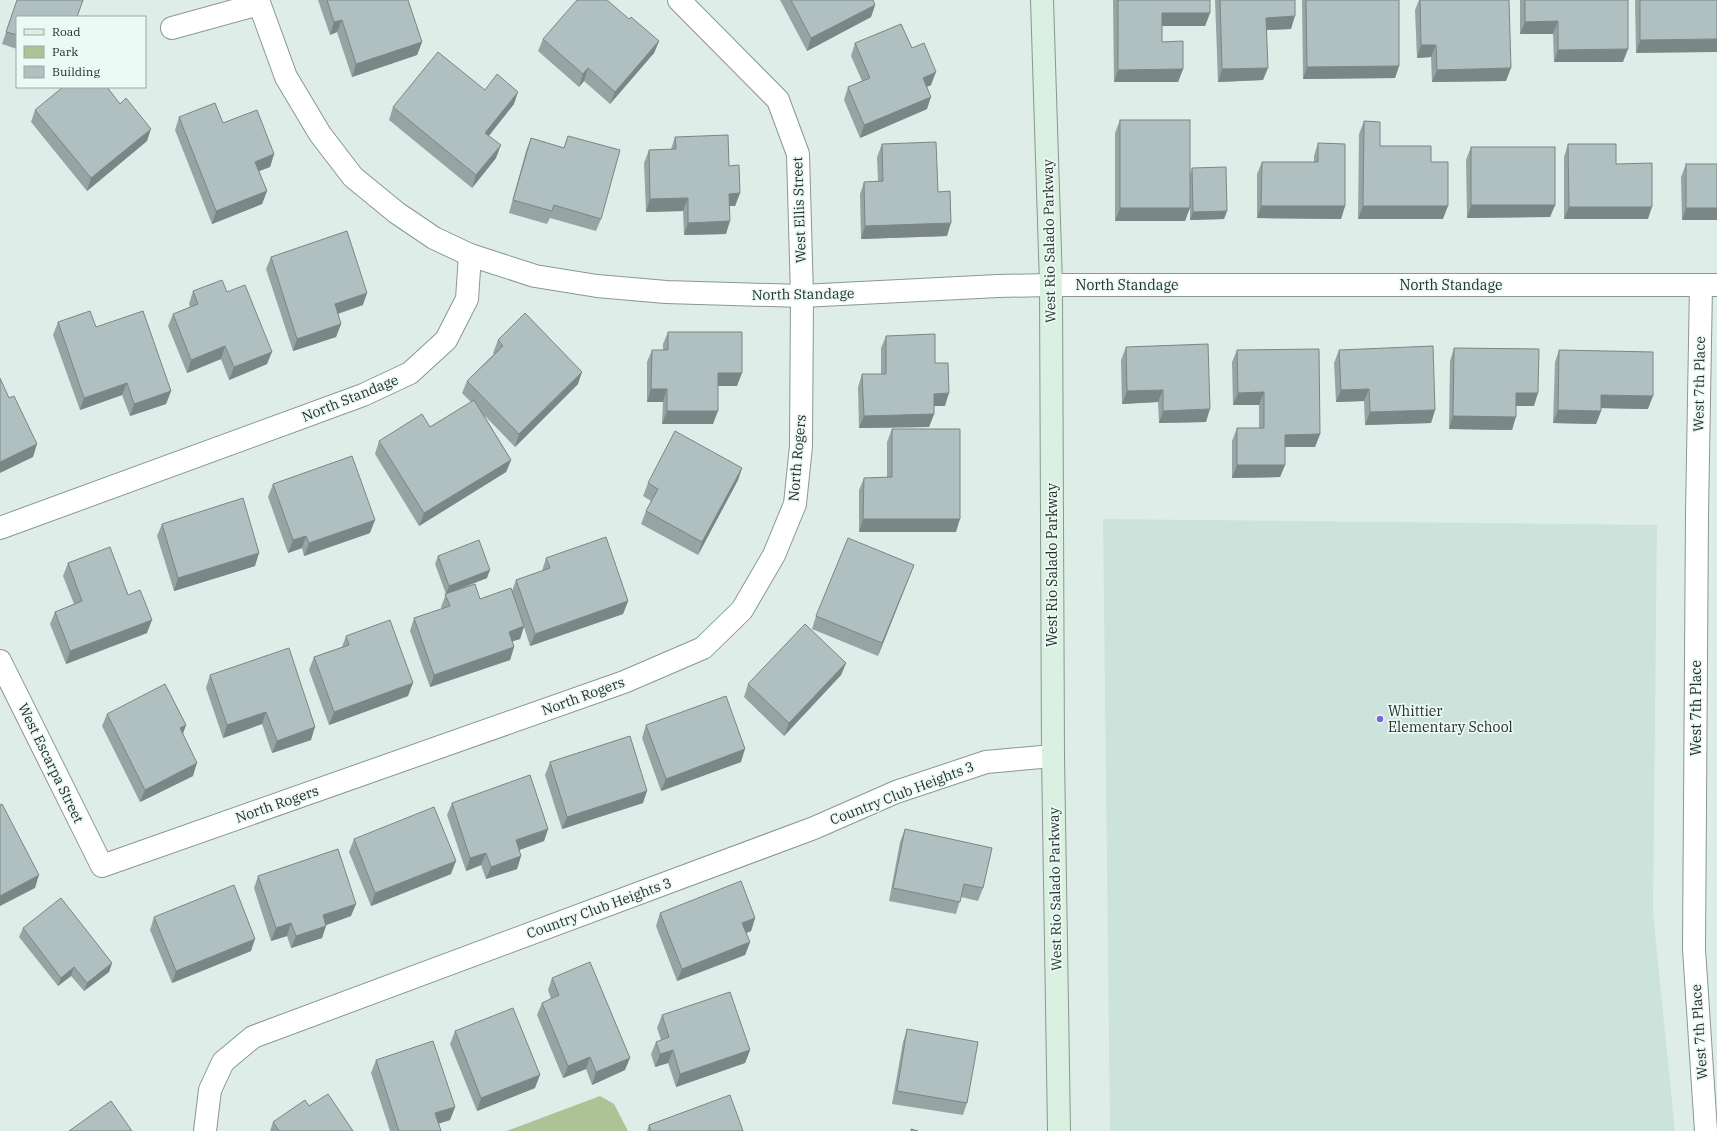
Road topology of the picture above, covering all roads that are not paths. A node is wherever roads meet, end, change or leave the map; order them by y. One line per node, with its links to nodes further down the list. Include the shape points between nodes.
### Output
1 (679, 0): 8 (street, West Ellis Street, via 778,100 798,154)
2 (1042, 0): 6 (main road, West Rio Salado Parkway)
3 (259, 2): 4 (street); 5 (street, via 286,77 320,134 353,177 434,238)
4 (172, 28)
5 (470, 255): 8 (street, North Standage, via 535,276 597,286 666,292); 9 (street, North Standage, via 467,299 460,313 446,340 410,373 363,395)
6 (1051, 285): 7 (street, North Standage); 8 (street, North Standage); 11 (main road, West Rio Salado Parkway)
7 (1709, 285): 15 (street, West 7th Place, via 1697,514 1694,949)
8 (802, 296): 12 (street, North Rogers, via 801,446 795,504 774,555 742,610 703,648 624,682)
9 (0, 528)
10 (0, 660): 12 (street, West Escarpa Street)
11 (1053, 756): 13 (street, Country Club Heights 3, via 986,762 904,790 814,828 253,1037 223,1062 210,1090); 14 (main road, West Rio Salado Parkway)
12 (102, 866)
13 (205, 1131)
14 (1059, 1131)
15 (1706, 1131)

